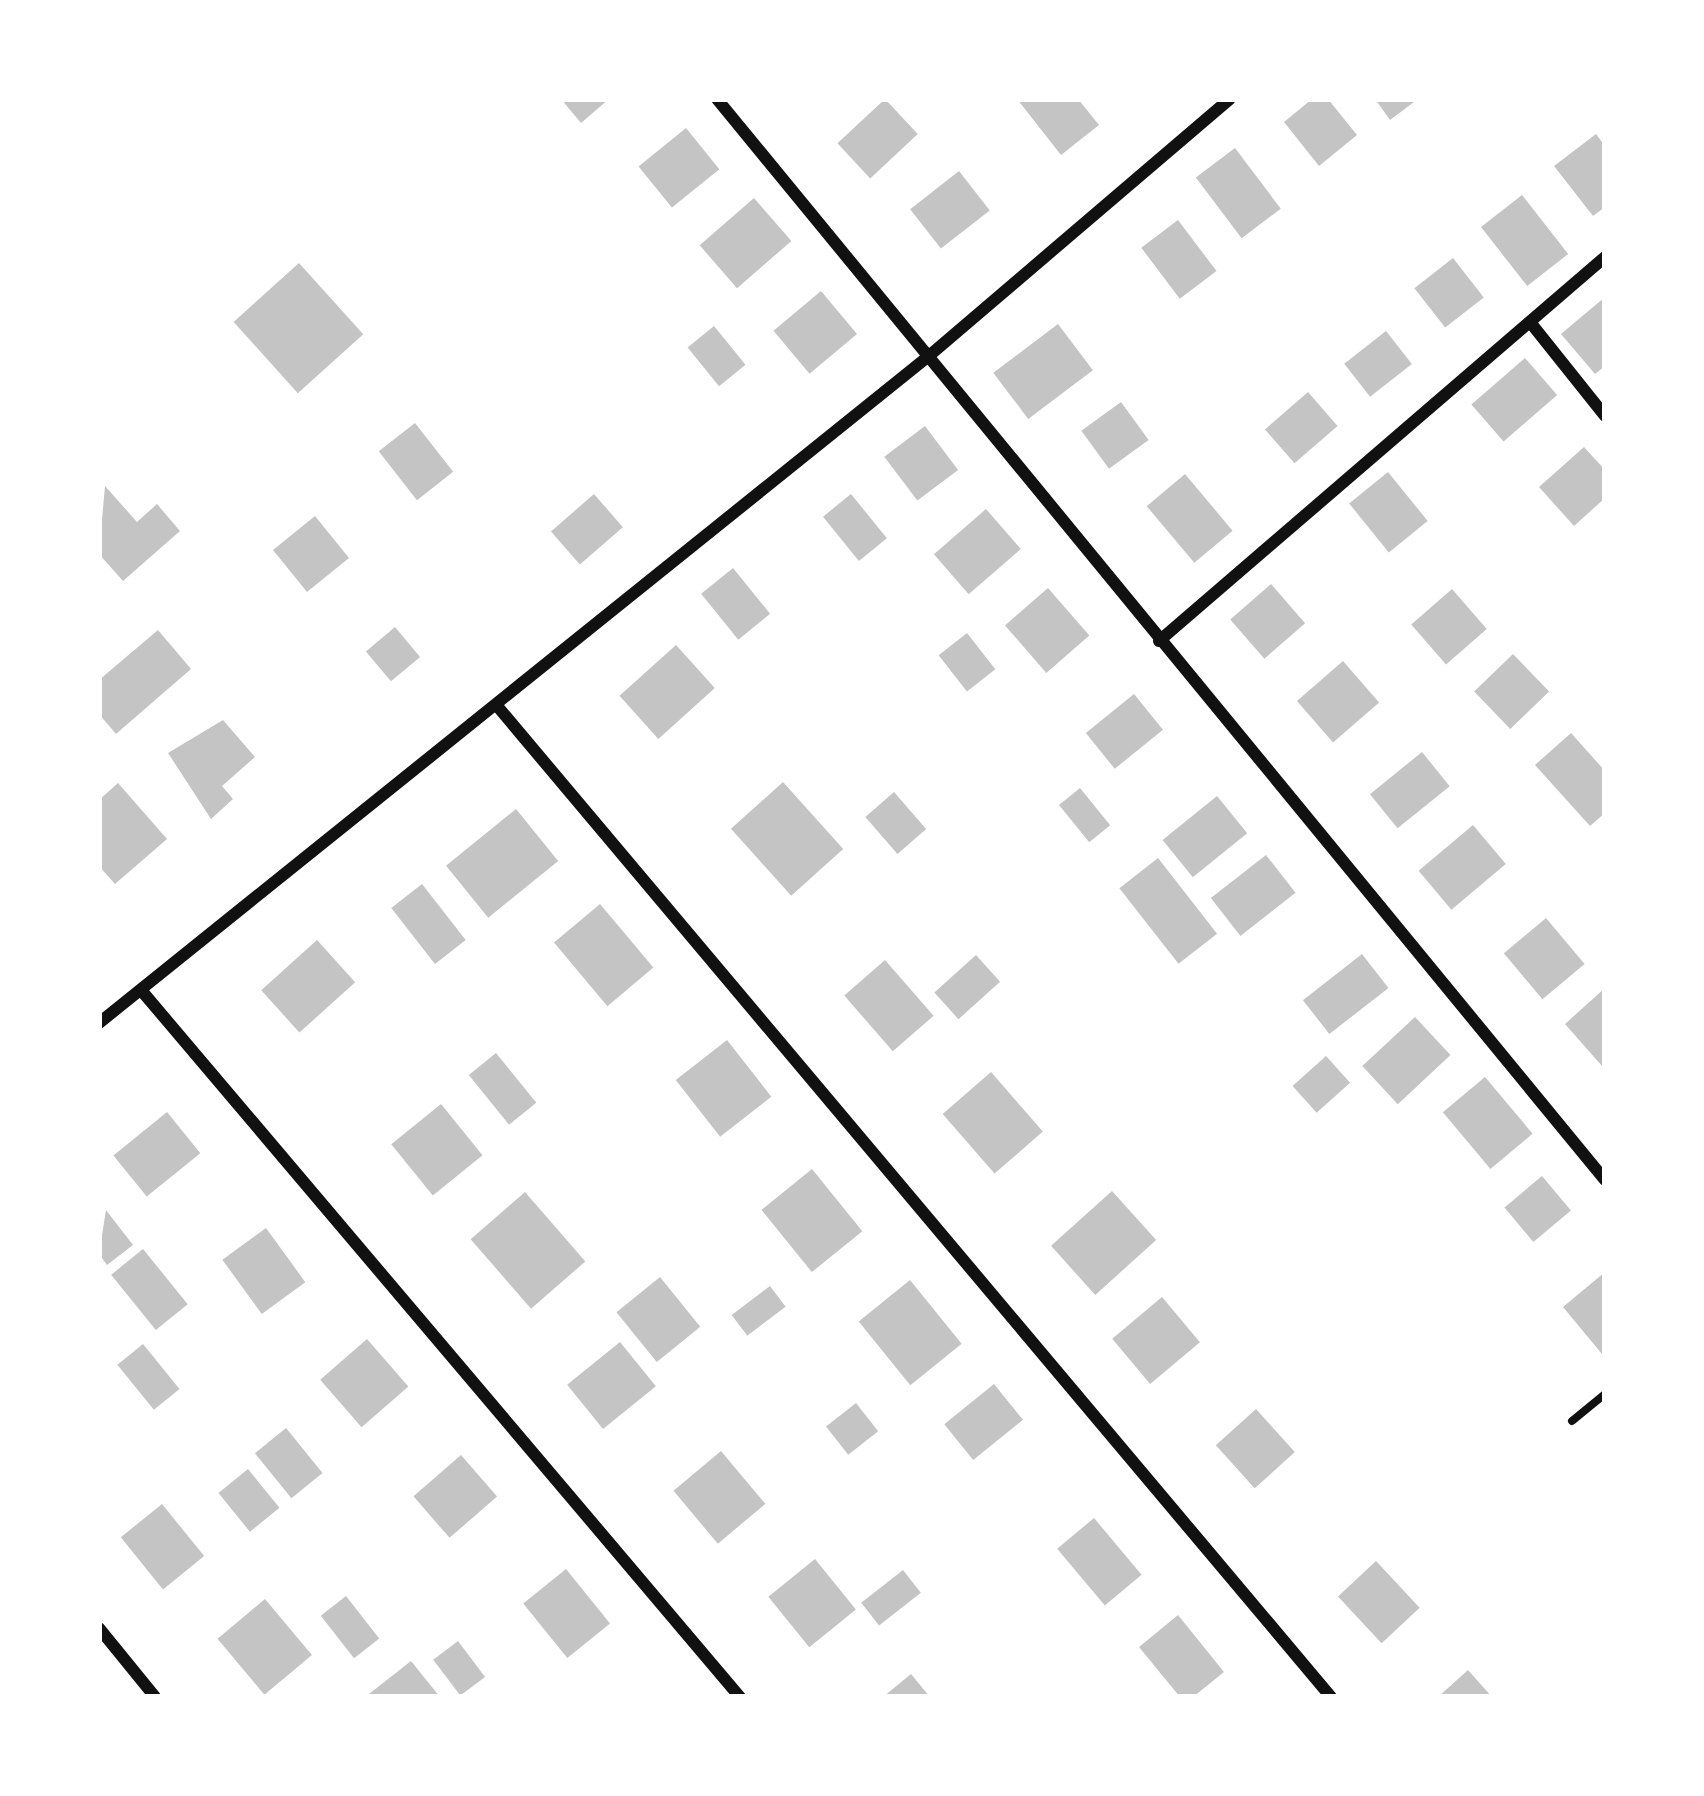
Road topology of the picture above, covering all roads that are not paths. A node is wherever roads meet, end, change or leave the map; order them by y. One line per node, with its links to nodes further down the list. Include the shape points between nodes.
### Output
1 (716, 99): 5 (street)
2 (1230, 99): 5 (street)
3 (1605, 257): 4 (street)
4 (1530, 322): 6 (street); 7 (street)
5 (930, 355): 7 (street); 8 (street)
6 (1605, 416)
7 (1159, 641): 11 (street)
8 (498, 707): 9 (street); 17 (street)
9 (141, 990): 10 (street); 16 (street)
10 (99, 1023)
11 (1605, 1180)
12 (1605, 1394): 13 (lane)
13 (1572, 1420)
14 (99, 1628): 15 (street)
15 (155, 1697)
16 (740, 1697)
17 (1331, 1697)

